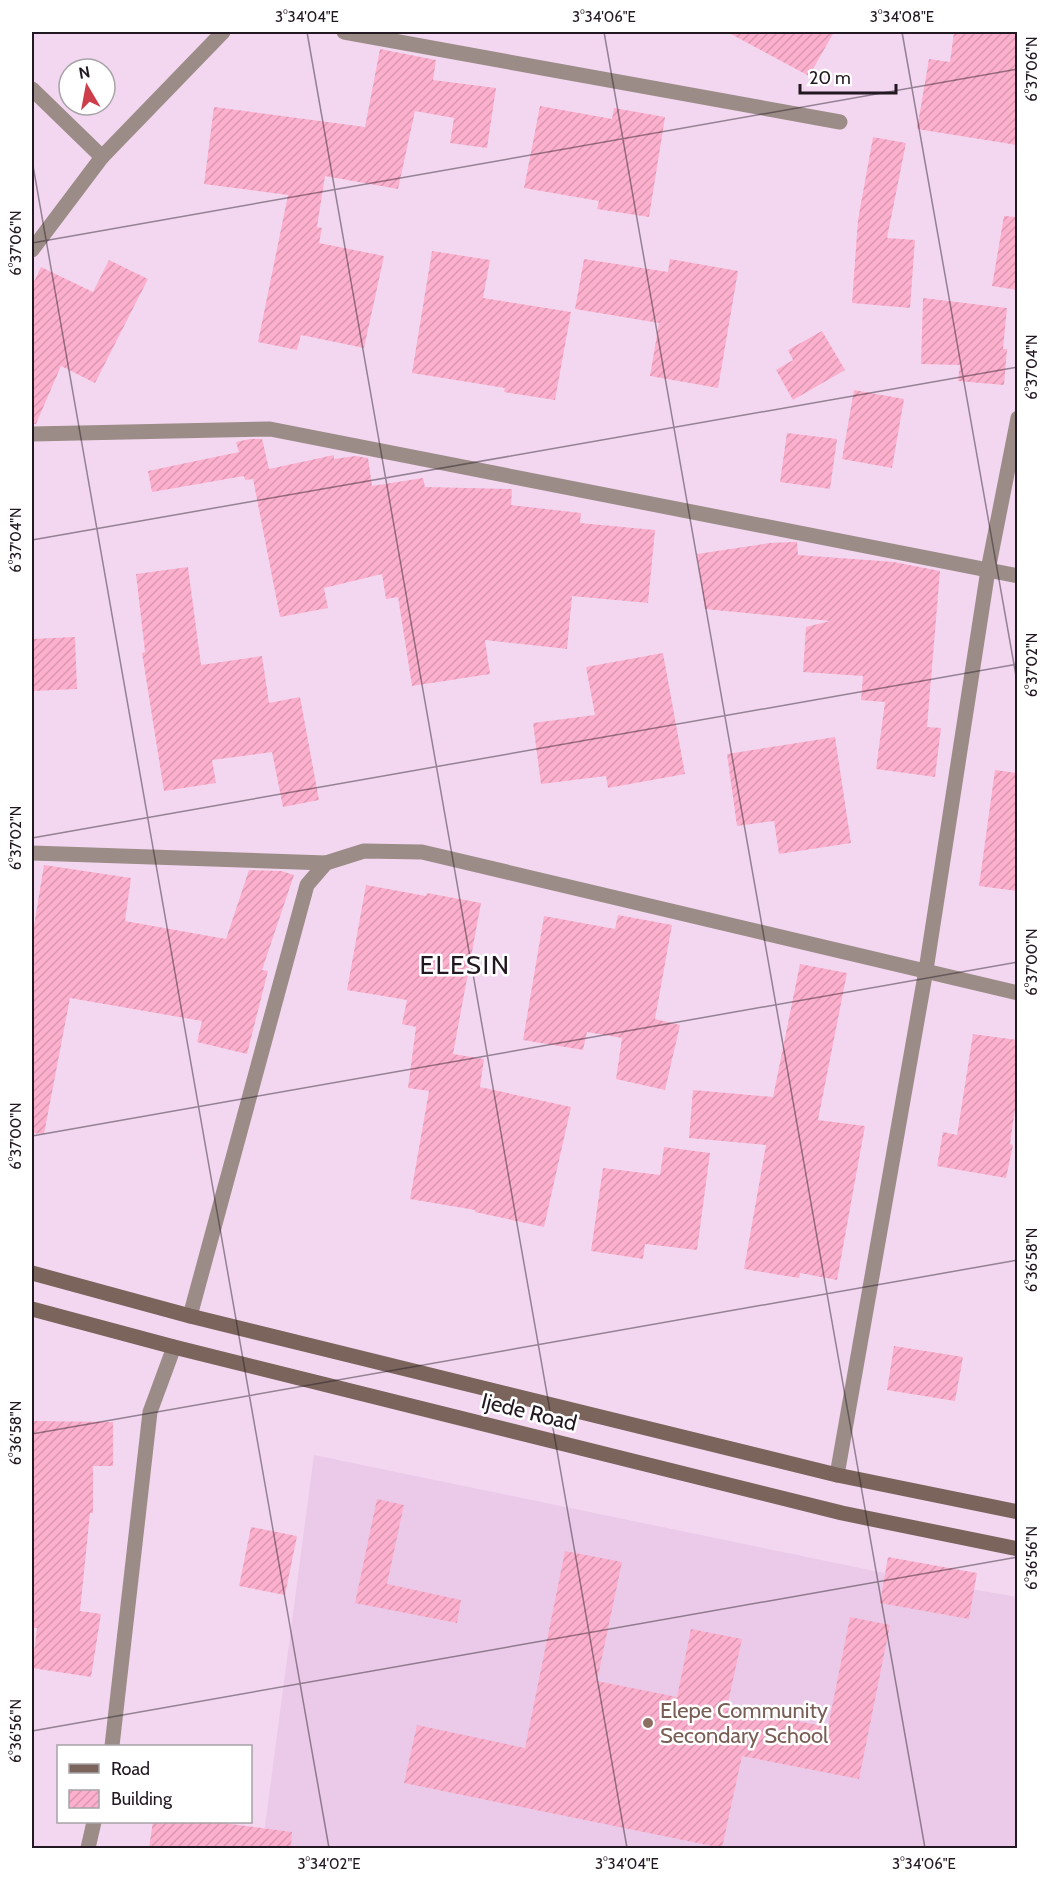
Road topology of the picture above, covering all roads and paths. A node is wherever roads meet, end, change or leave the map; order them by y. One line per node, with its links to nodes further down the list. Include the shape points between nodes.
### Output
1 (223, 32): 5 (street)
2 (344, 32): 4 (street)
3 (32, 89): 5 (street)
4 (840, 122)
5 (102, 157): 6 (street)
6 (32, 250)
7 (1017, 418): 9 (street)
8 (32, 434): 9 (street, via 270,429)
9 (988, 570): 10 (street); 13 (street)
10 (1017, 576)
11 (32, 853): 12 (street)
12 (326, 862): 13 (street, via 364,851 422,852); 17 (street, via 307,885)
13 (926, 970): 14 (street); 19 (street)
14 (1017, 993)
15 (32, 1272): 17 (main road, Ijede Road)
16 (32, 1309): 18 (main road, Ijede Road)
17 (190, 1316): 19 (main road, Ijede Road)
18 (174, 1347): 21 (main road, Ijede Road, via 842,1513); 22 (street, via 150,1412)
19 (837, 1475): 20 (main road, Ijede Road)
20 (1017, 1512)
21 (1017, 1549)
22 (112, 1745)
23 (94, 1823): 24 (street)
24 (88, 1848)

